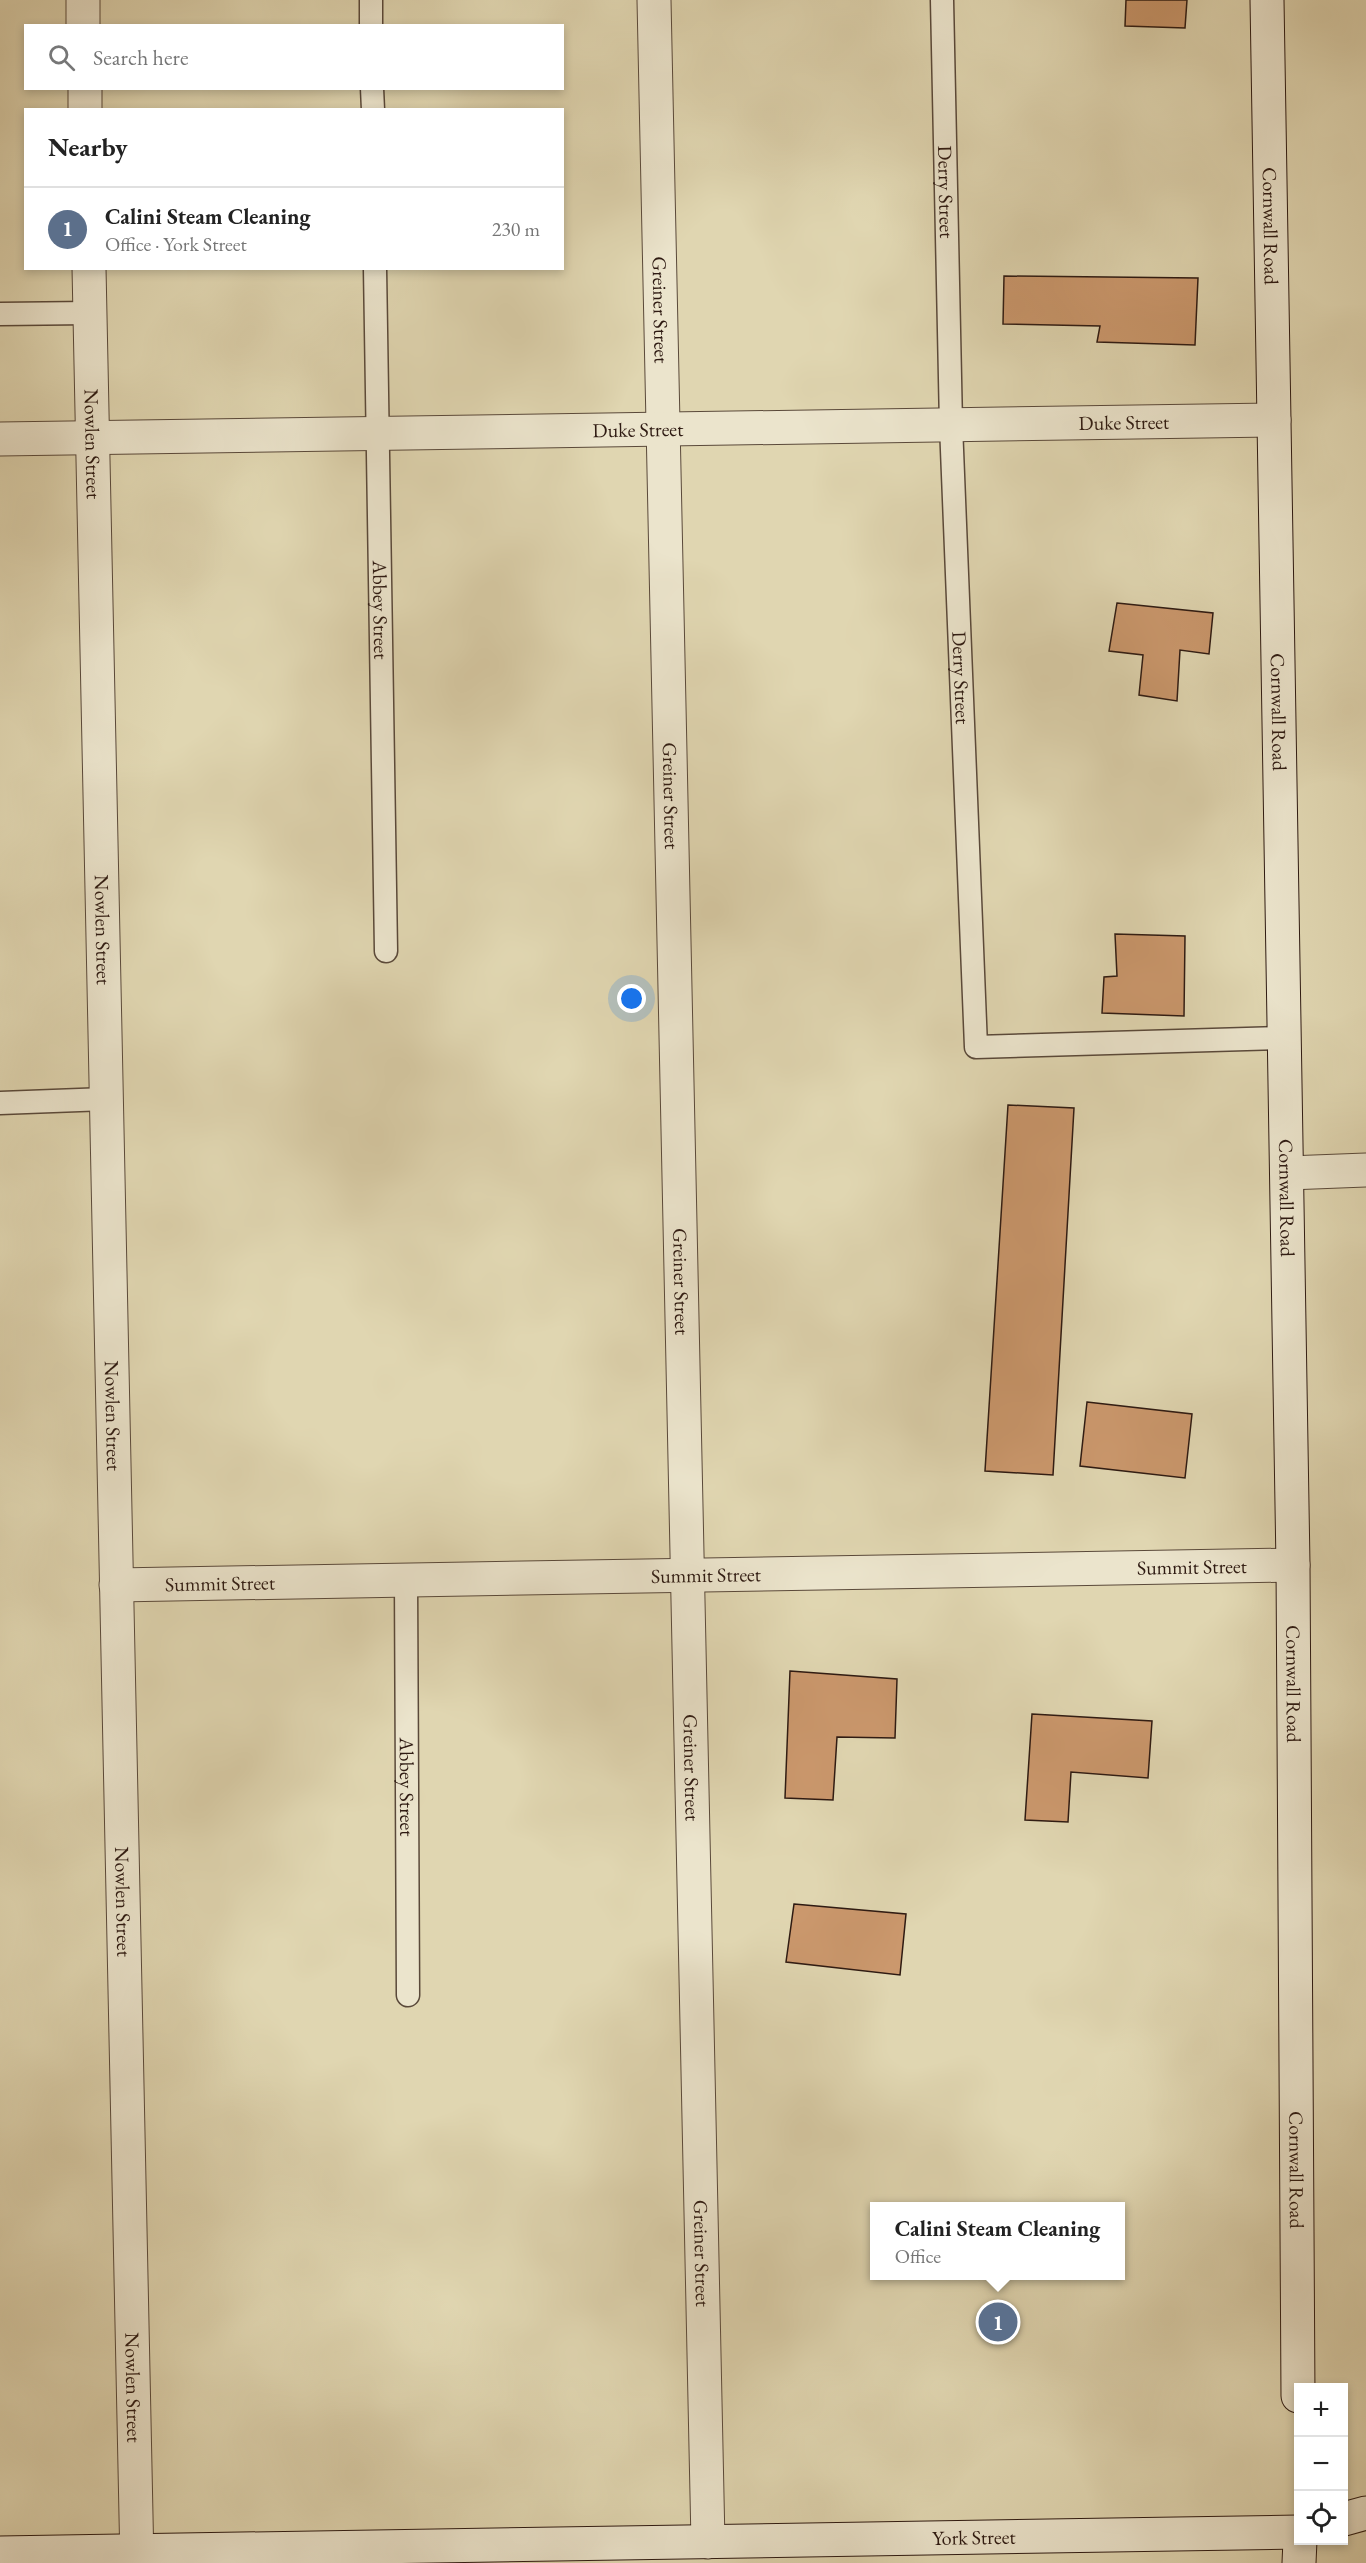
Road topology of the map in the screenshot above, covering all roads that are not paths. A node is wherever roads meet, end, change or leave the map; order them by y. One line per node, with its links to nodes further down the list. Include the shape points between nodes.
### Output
1 (83, 0): 6 (street)
2 (371, 0): 7 (lane)
3 (654, 0): 18 (street, Greiner Street)
4 (942, 0): 17 (lane, Derry Street)
5 (1267, 0): 16 (street, Cornwall Road)
6 (83, 24)
7 (371, 24)
8 (85, 90): 10 (street)
9 (372, 90): 11 (lane)
10 (85, 108)
11 (372, 108)
12 (88, 270): 14 (street, Nowlen Street)
13 (375, 270): 19 (lane, Abbey Street)
14 (90, 313): 15 (lane); 20 (street, Nowlen Street)
15 (0, 314)
16 (1274, 420): 17 (street, Duke Street); 23 (street, Cornwall Road)
17 (951, 424): 18 (street, Duke Street); 23 (lane, Derry Street, via 976,1047)
18 (663, 429): 19 (street, Duke Street); 29 (street, Greiner Street)
19 (378, 433): 20 (street, Duke Street); 22 (lane, Abbey Street)
20 (92, 437): 21 (street, Duke Street); 24 (street, Nowlen Street)
21 (0, 439)
22 (386, 951)
23 (1284, 1038): 27 (street, Cornwall Road)
24 (106, 1099): 25 (lane); 31 (street, Nowlen Street)
25 (0, 1103)
26 (1366, 1170): 27 (street)
27 (1288, 1173): 28 (street, Cornwall Road)
28 (1293, 1565): 29 (street, Summit Street); 33 (street, Cornwall Road)
29 (687, 1575): 30 (street, Summit Street); 39 (street, Greiner Street)
30 (406, 1580): 31 (street, Summit Street); 32 (lane, Abbey Street)
31 (116, 1585): 40 (street, Nowlen Street)
32 (408, 1995)
33 (1299, 2383)
34 (1366, 2513): 35 (street)
35 (1348, 2518)
36 (1294, 2532): 39 (street, York Street)
37 (1300, 2545): 41 (street)
38 (0, 2553): 40 (street, York Street)
39 (709, 2553): 40 (street, York Street)
40 (137, 2557)
41 (1299, 2563)

